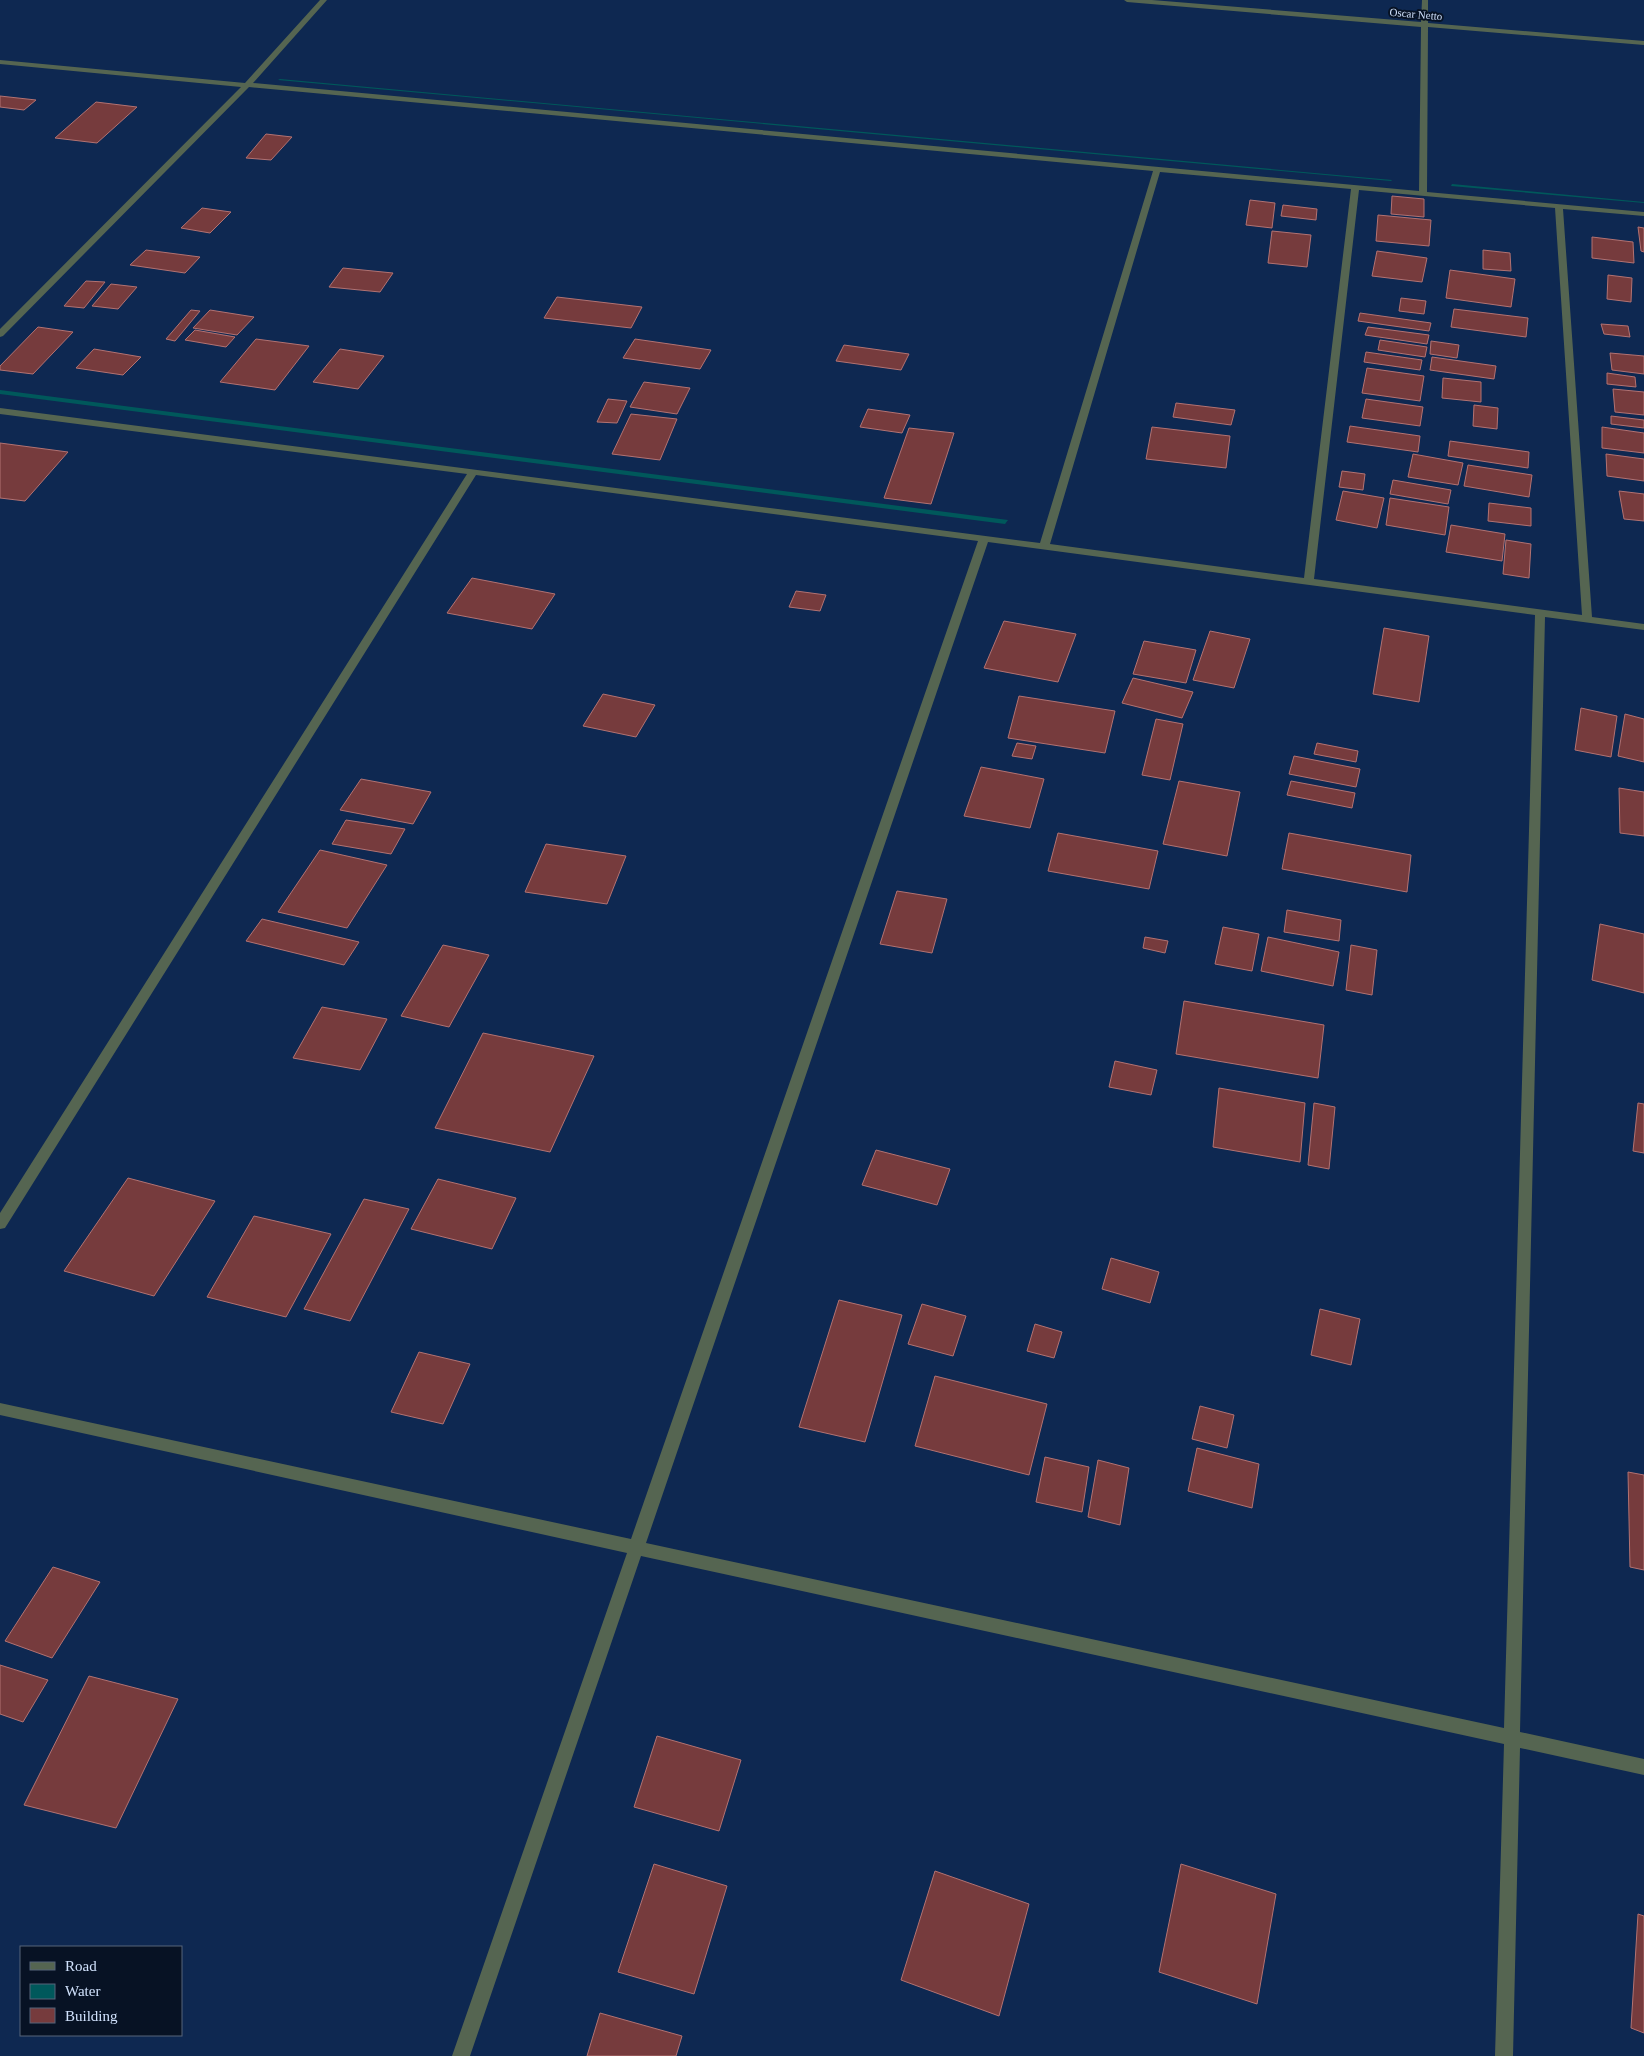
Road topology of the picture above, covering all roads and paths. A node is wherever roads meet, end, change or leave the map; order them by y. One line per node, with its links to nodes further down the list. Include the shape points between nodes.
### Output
1 (324, 0): 7 (street)
2 (1127, 0): 4 (street, Oscar Netto)
3 (1424, 0): 4 (street)
4 (1424, 25): 5 (street, Oscar Netto); 10 (street)
5 (1644, 43)
6 (0, 62): 7 (street)
7 (246, 86): 8 (street); 13 (street)
8 (1158, 170): 9 (street); 17 (street)
9 (1355, 188): 10 (street); 18 (street)
10 (1423, 194): 11 (street)
11 (1559, 206): 12 (street); 20 (street)
12 (1644, 214)
13 (0, 334)
14 (0, 410): 15 (street)
15 (473, 472): 16 (street); 22 (street)
16 (984, 539): 17 (street); 24 (street)
17 (1044, 547): 18 (street)
18 (1309, 582): 19 (street)
19 (1540, 614): 20 (street); 25 (street)
20 (1587, 620): 21 (street)
21 (1644, 627)
22 (0, 1224)
23 (0, 1409): 24 (street)
24 (636, 1548): 25 (street); 27 (street)
25 (1512, 1738): 26 (street); 28 (street)
26 (1644, 1766)
27 (461, 2056)
28 (1504, 2056)

